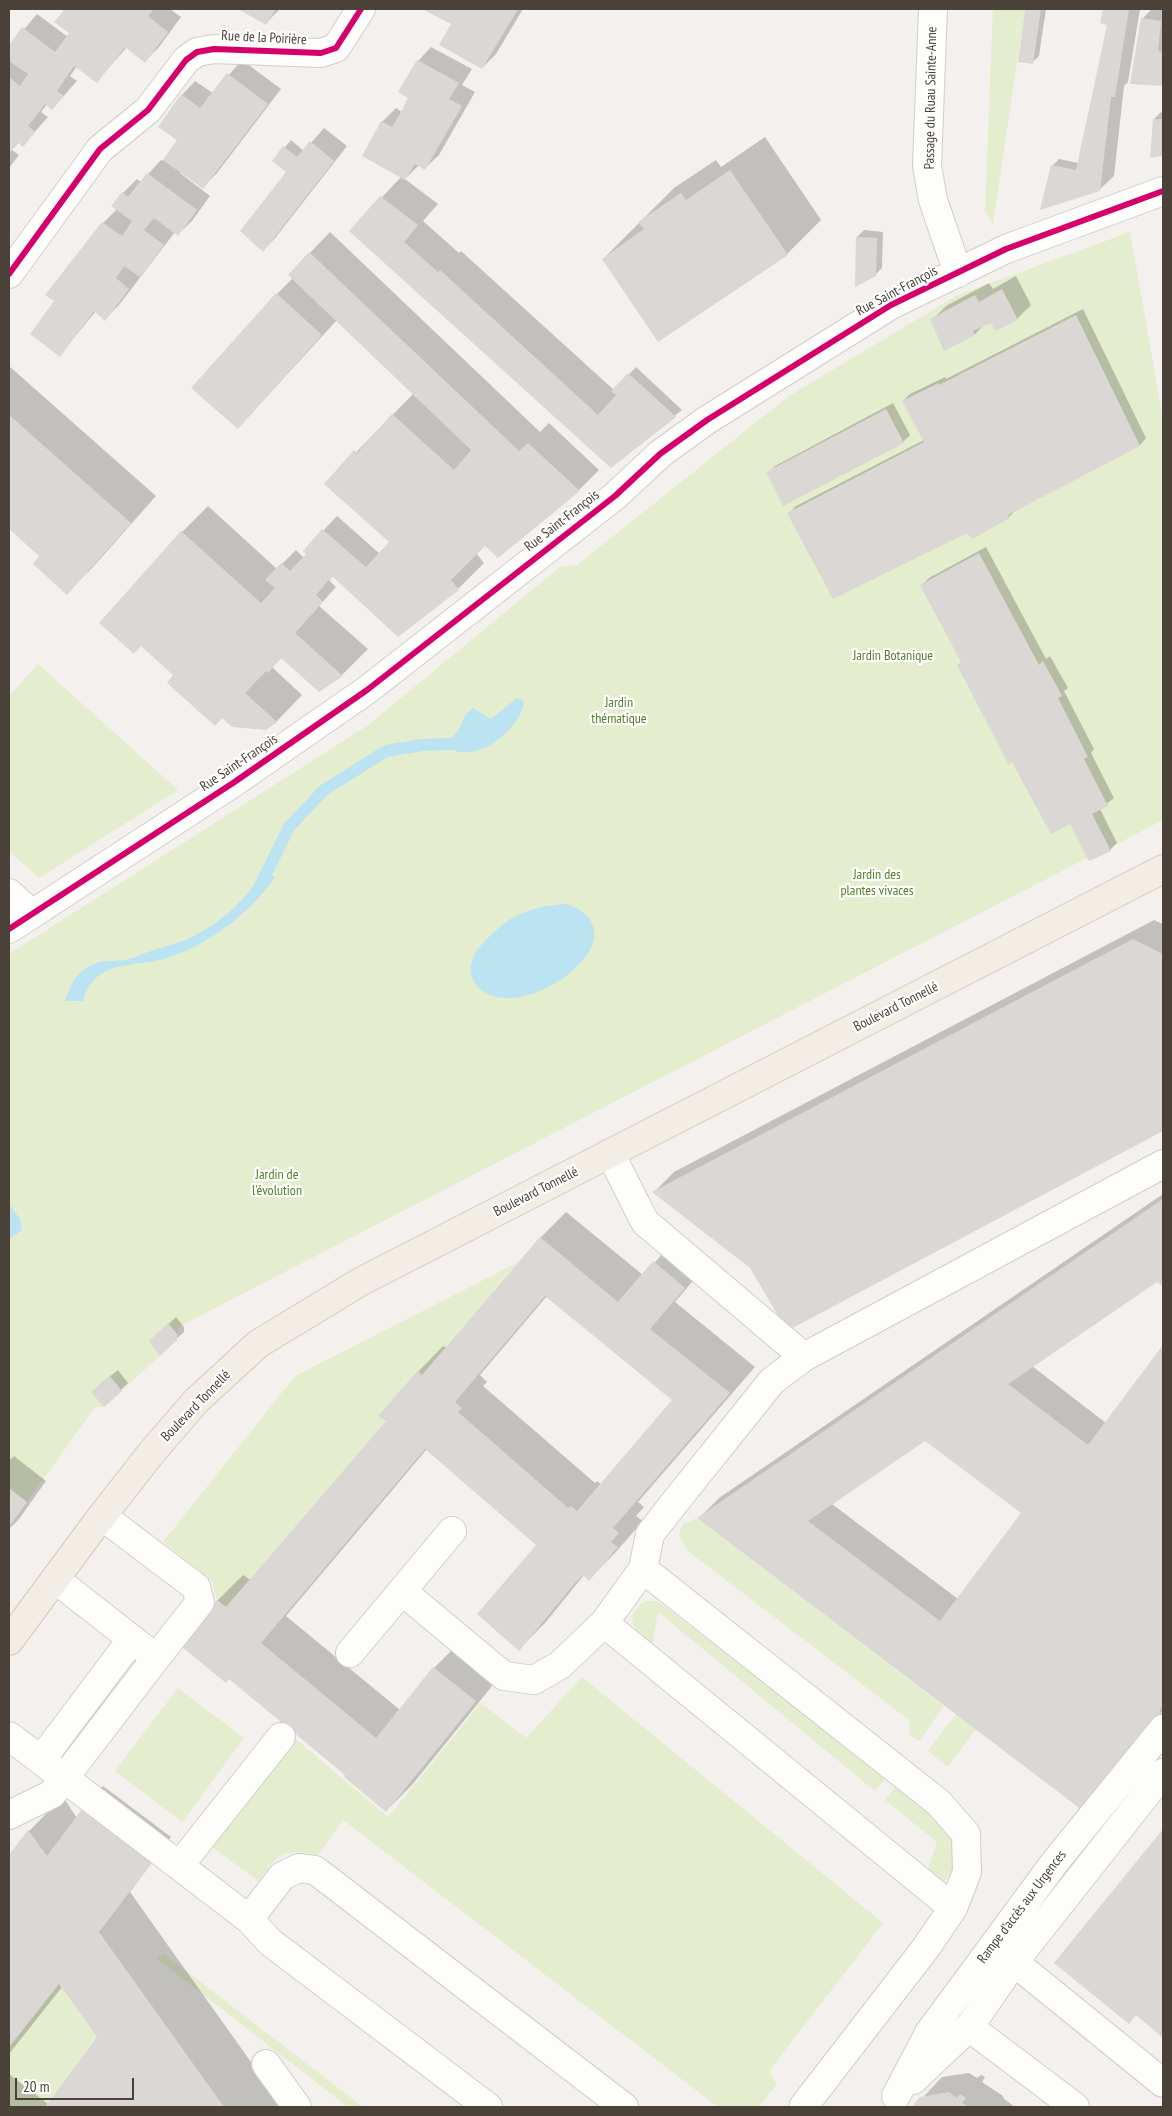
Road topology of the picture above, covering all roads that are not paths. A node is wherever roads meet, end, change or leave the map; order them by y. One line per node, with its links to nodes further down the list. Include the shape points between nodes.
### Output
1 (361, 9): 5 (street, Rue de la Poirière, via 336,48 321,54 214,49 197,52 186,60 148,110 100,149)
2 (933, 9): 4 (street, Passage du Ruau Sainte-Anne, via 927,166 933,200)
3 (1163, 191): 4 (street, Rue Saint-François, via 1006,249)
4 (958, 273): 8 (street, Rue Saint-François, via 891,305 707,420 660,454 615,496 367,690 233,783)
5 (9, 274)
6 (1160, 874): 10 (main road, Boulevard Tonnellé)
7 (9, 893): 8 (street)
8 (32, 914): 9 (street, Rue Saint-François)
9 (9, 929)
10 (610, 1153): 12 (street, via 645,1222); 13 (main road, Boulevard Tonnellé, via 360,1282 258,1344 184,1415)
11 (1163, 1164): 12 (street)
12 (804, 1357): 15 (street, via 772,1380 650,1534)
13 (102, 1516): 16 (main road, Boulevard Tonnellé); 22 (street, via 196,1587 200,1602)
14 (452, 1531): 17 (street)
15 (643, 1569): 18 (street); 31 (street, via 939,1803 966,1834 968,1872)
16 (55, 1579): 19 (street); 20 (main road, Boulevard Tonnellé)
17 (402, 1591): 18 (street, via 504,1676 534,1680 560,1666); 21 (street)
18 (604, 1623): 31 (street)
19 (132, 1639): 22 (street); 26 (street)
20 (9, 1641)
21 (350, 1653)
22 (156, 1658): 28 (street)
23 (1163, 1729): 37 (street, Rampe d’accès aux Urgences, via 1054,1862 935,2025)
24 (9, 1736): 26 (street)
25 (281, 1737): 30 (street)
26 (41, 1760): 28 (street)
27 (1163, 1773): 33 (street)
28 (64, 1778): 29 (street, via 52,1794); 30 (street)
29 (9, 1815)
30 (180, 1866): 32 (street)
31 (953, 1908): 41 (street)
32 (248, 1919): 39 (street, via 270,1942); 40 (street, via 282,1876 298,1868 315,1870)
33 (1014, 1962): 34 (street); 36 (street)
34 (969, 2027): 37 (street); 42 (street)
35 (266, 2064): 38 (street)
36 (1163, 2083)
37 (893, 2102)
38 (297, 2107)
39 (488, 2107)
40 (624, 2107)
41 (803, 2107)
42 (1075, 2107)

